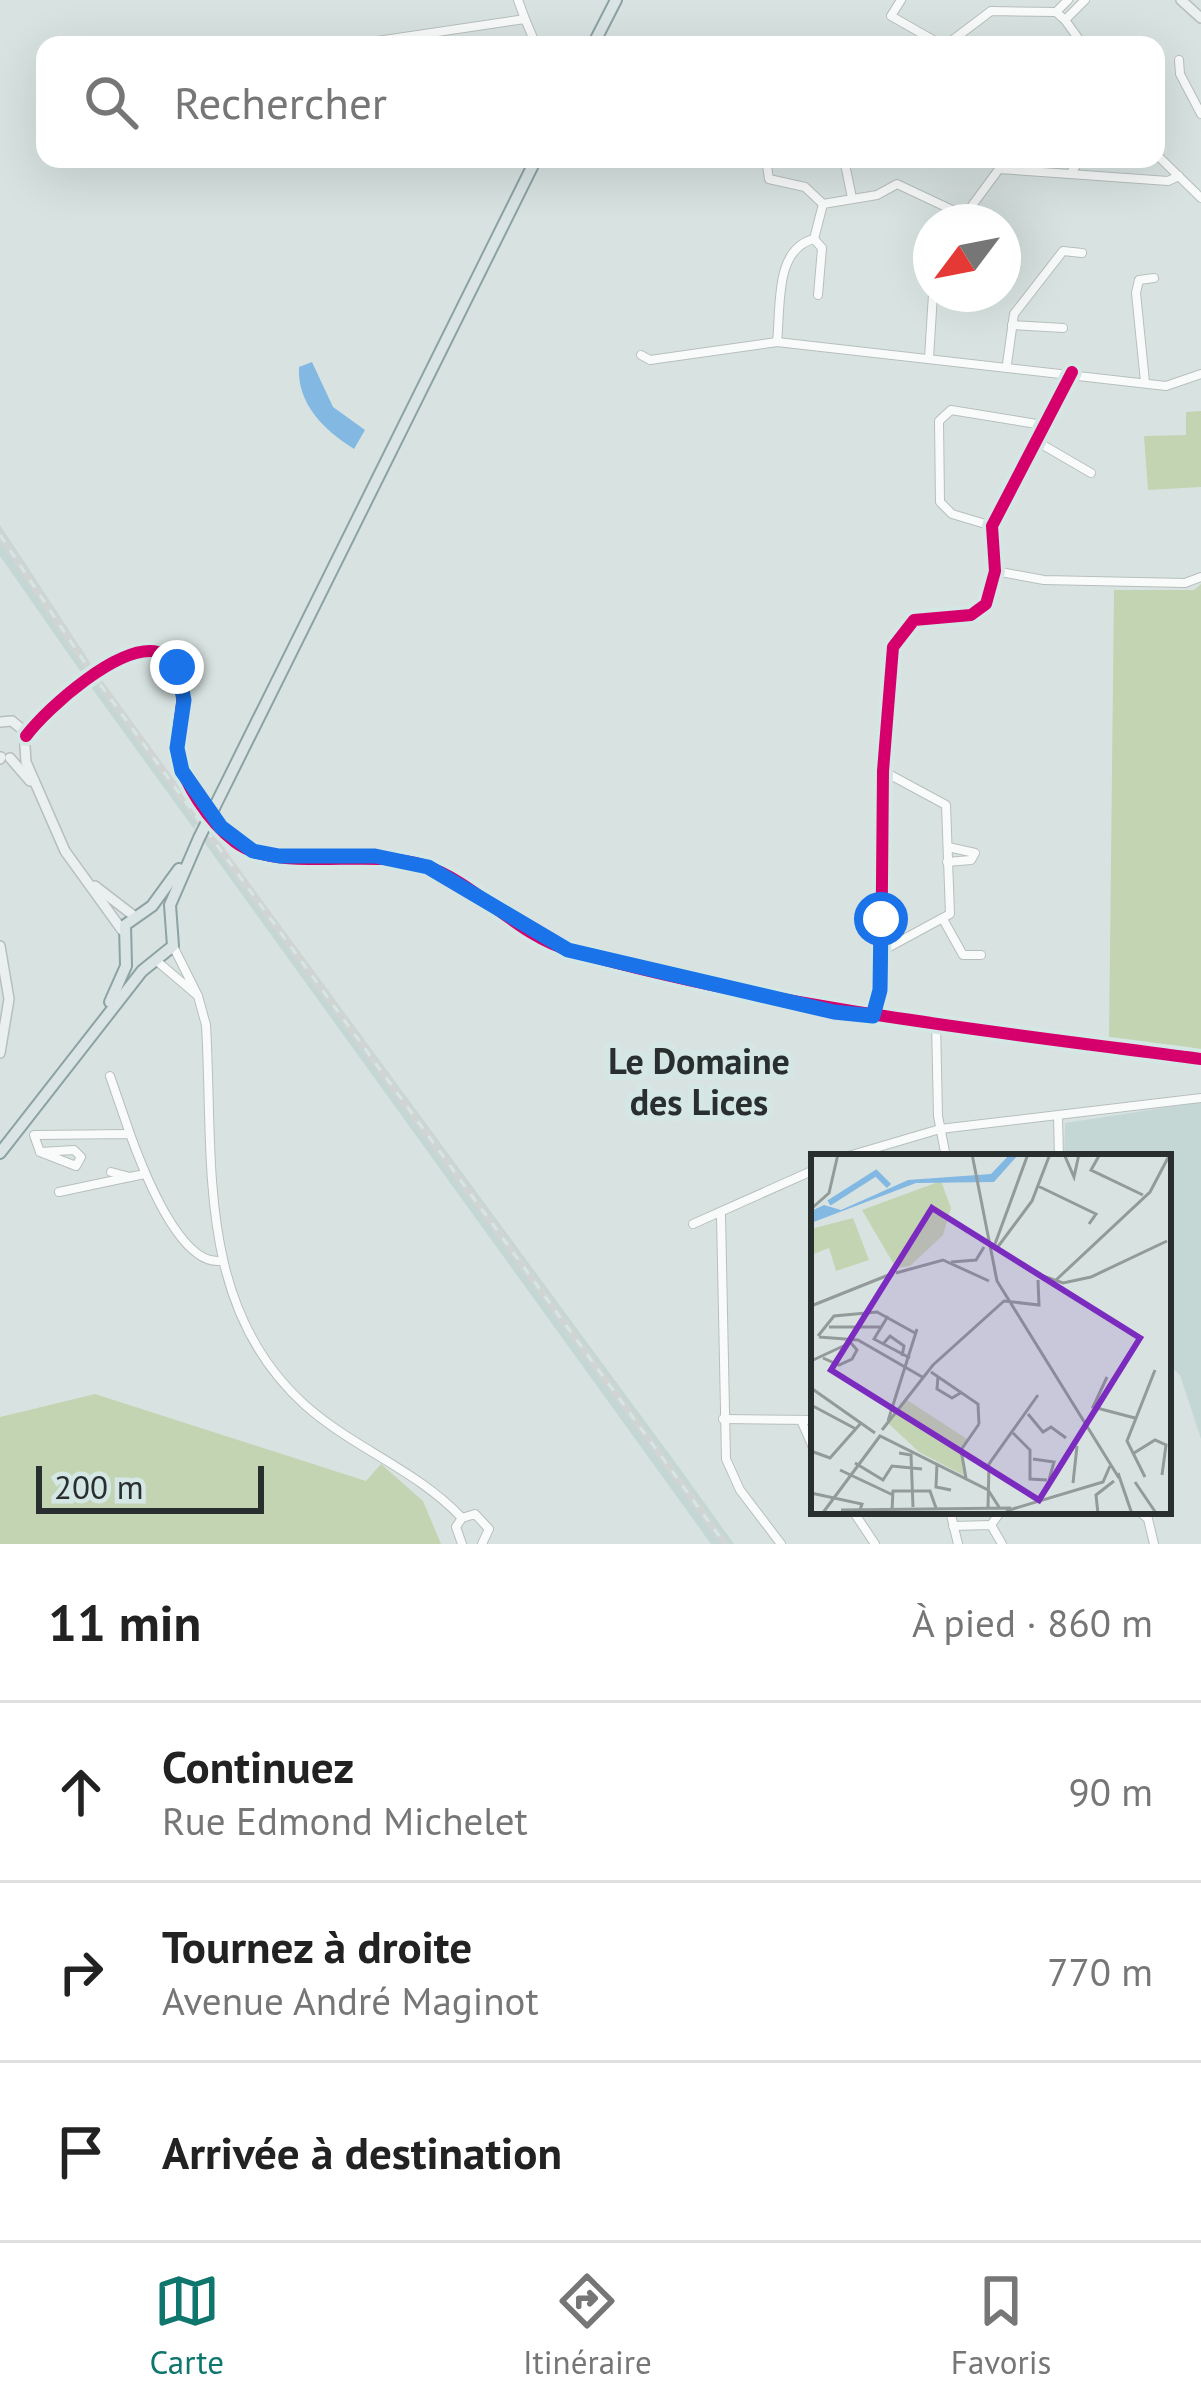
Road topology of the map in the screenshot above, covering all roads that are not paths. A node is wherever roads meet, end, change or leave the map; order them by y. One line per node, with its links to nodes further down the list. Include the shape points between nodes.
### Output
1 (518, 0): 11 (street)
2 (616, 0): 15 (main road)
3 (901, 0): 16 (street, via 891,16)
4 (986, 0): 8 (street)
5 (1068, 0): 9 (street)
6 (1084, 0): 12 (street)
7 (1181, 0): 10 (street)
8 (991, 10): 9 (street); 17 (street)
9 (1056, 12): 12 (street)
10 (1201, 18)
11 (525, 19): 13 (street); 14 (street)
12 (1065, 20): 18 (street)
13 (411, 36)
14 (532, 36)
15 (598, 36)
16 (928, 36)
17 (956, 36)
18 (1077, 36)
19 (1179, 59): 20 (street)
20 (1201, 114)
21 (1165, 163): 28 (street)
22 (532, 168): 60 (main road, bridge)
23 (767, 168): 31 (street, via 769,179 805,187)
24 (846, 168): 29 (street)
25 (1074, 168): 27 (street)
26 (999, 169): 27 (street); 33 (street)
27 (1070, 174): 28 (street)
28 (1179, 176): 30 (street)
29 (852, 198): 31 (street); 32 (street, via 897,184)
30 (1201, 198)
31 (823, 204): 34 (street)
32 (934, 204)
33 (973, 204)
34 (814, 239): 37 (street, via 822,248); 41 (street, via 787,256)
35 (1082, 253): 39 (street, via 1063,251)
36 (1154, 278): 47 (street, via 1138,280 1136,293)
37 (818, 295)
38 (932, 312): 43 (street)
39 (1012, 325): 40 (street); 44 (street)
40 (1064, 328)
41 (777, 342): 42 (street); 43 (street)
42 (641, 355)
43 (929, 358): 44 (street)
44 (1006, 364): 45 (street)
45 (1072, 372): 47 (street); 48 (street)
46 (1201, 374): 47 (street, via 1176,385)
47 (1145, 382)
48 (1043, 425): 49 (street); 51 (street, via 951,410 939,421 940,502)
49 (1036, 441): 50 (street); 51 (street)
50 (1091, 473)
51 (992, 526): 52 (street)
52 (995, 571): 53 (street, via 1073,582 1185,584); 58 (street, via 980,611 927,616 898,634)
53 (1201, 577)
54 (50, 709): 55 (street); 56 (street); 76 (street, bridge, via 123,656 146,650 177,667 182,771 221,827 253,851 413,862 568,950)
55 (6, 720): 56 (street)
56 (25, 742): 57 (street); 59 (street)
57 (3, 758): 59 (street)
58 (883, 770): 61 (street, via 946,805); 71 (street)
59 (37, 788): 63 (street)
60 (199, 838): 64 (main road); 66 (main road, via 170,905)
61 (947, 848): 62 (street); 62 (street, via 975,853)
62 (947, 862): 65 (street)
63 (84, 878): 64 (street); 67 (street)
64 (138, 914): 66 (main road); 67 (main road)
65 (944, 921): 71 (street); 72 (street, via 963,955)
66 (170, 924): 69 (main road)
67 (122, 931): 70 (main road)
68 (0, 946): 80 (street, via 10,1000)
69 (172, 946): 73 (main road); 74 (street)
70 (126, 952): 73 (main road); 78 (main road)
71 (880, 952): 75 (street)
72 (982, 955)
73 (155, 963): 74 (street); 78 (main road)
74 (198, 996): 99 (street)
75 (881, 1002): 76 (street); 77 (street)
76 (873, 1016): 77 (street)
77 (890, 1017): 79 (street)
78 (101, 1021): 88 (main road)
79 (936, 1021): 81 (street); 85 (street)
80 (0, 1053)
81 (1201, 1059)
82 (110, 1076): 86 (street)
83 (1201, 1098): 84 (street)
84 (1058, 1117): 85 (street); 91 (street)
85 (940, 1129): 89 (street); 90 (street)
86 (130, 1134): 87 (street, via 34,1135); 94 (street)
87 (40, 1152): 87 (street, via 71,1166 81,1160 74,1150)
88 (0, 1153)
89 (868, 1153)
90 (945, 1154)
91 (1059, 1154)
92 (811, 1171): 97 (street)
93 (111, 1172): 95 (street)
94 (145, 1174): 95 (street); 99 (street, via 190,1250)
95 (130, 1178): 96 (street)
96 (59, 1192)
97 (721, 1215): 98 (street); 100 (street)
98 (693, 1224)
99 (220, 1261): 108 (street, via 236,1312 288,1387)
100 (723, 1418): 101 (street); 113 (street, via 732,1476)
101 (801, 1420): 102 (street); 103 (street)
102 (811, 1420)
103 (811, 1443)
104 (856, 1514): 114 (street)
105 (951, 1514): 110 (street)
106 (999, 1514): 109 (street)
107 (1142, 1514): 117 (street)
108 (462, 1518): 111 (street, via 482,1517); 112 (street, via 456,1533)
109 (991, 1525): 110 (street); 116 (street)
110 (953, 1526): 115 (street)
111 (486, 1543)
112 (463, 1544)
113 (781, 1544)
114 (875, 1544)
115 (958, 1544)
116 (1002, 1544)
117 (1154, 1544)

